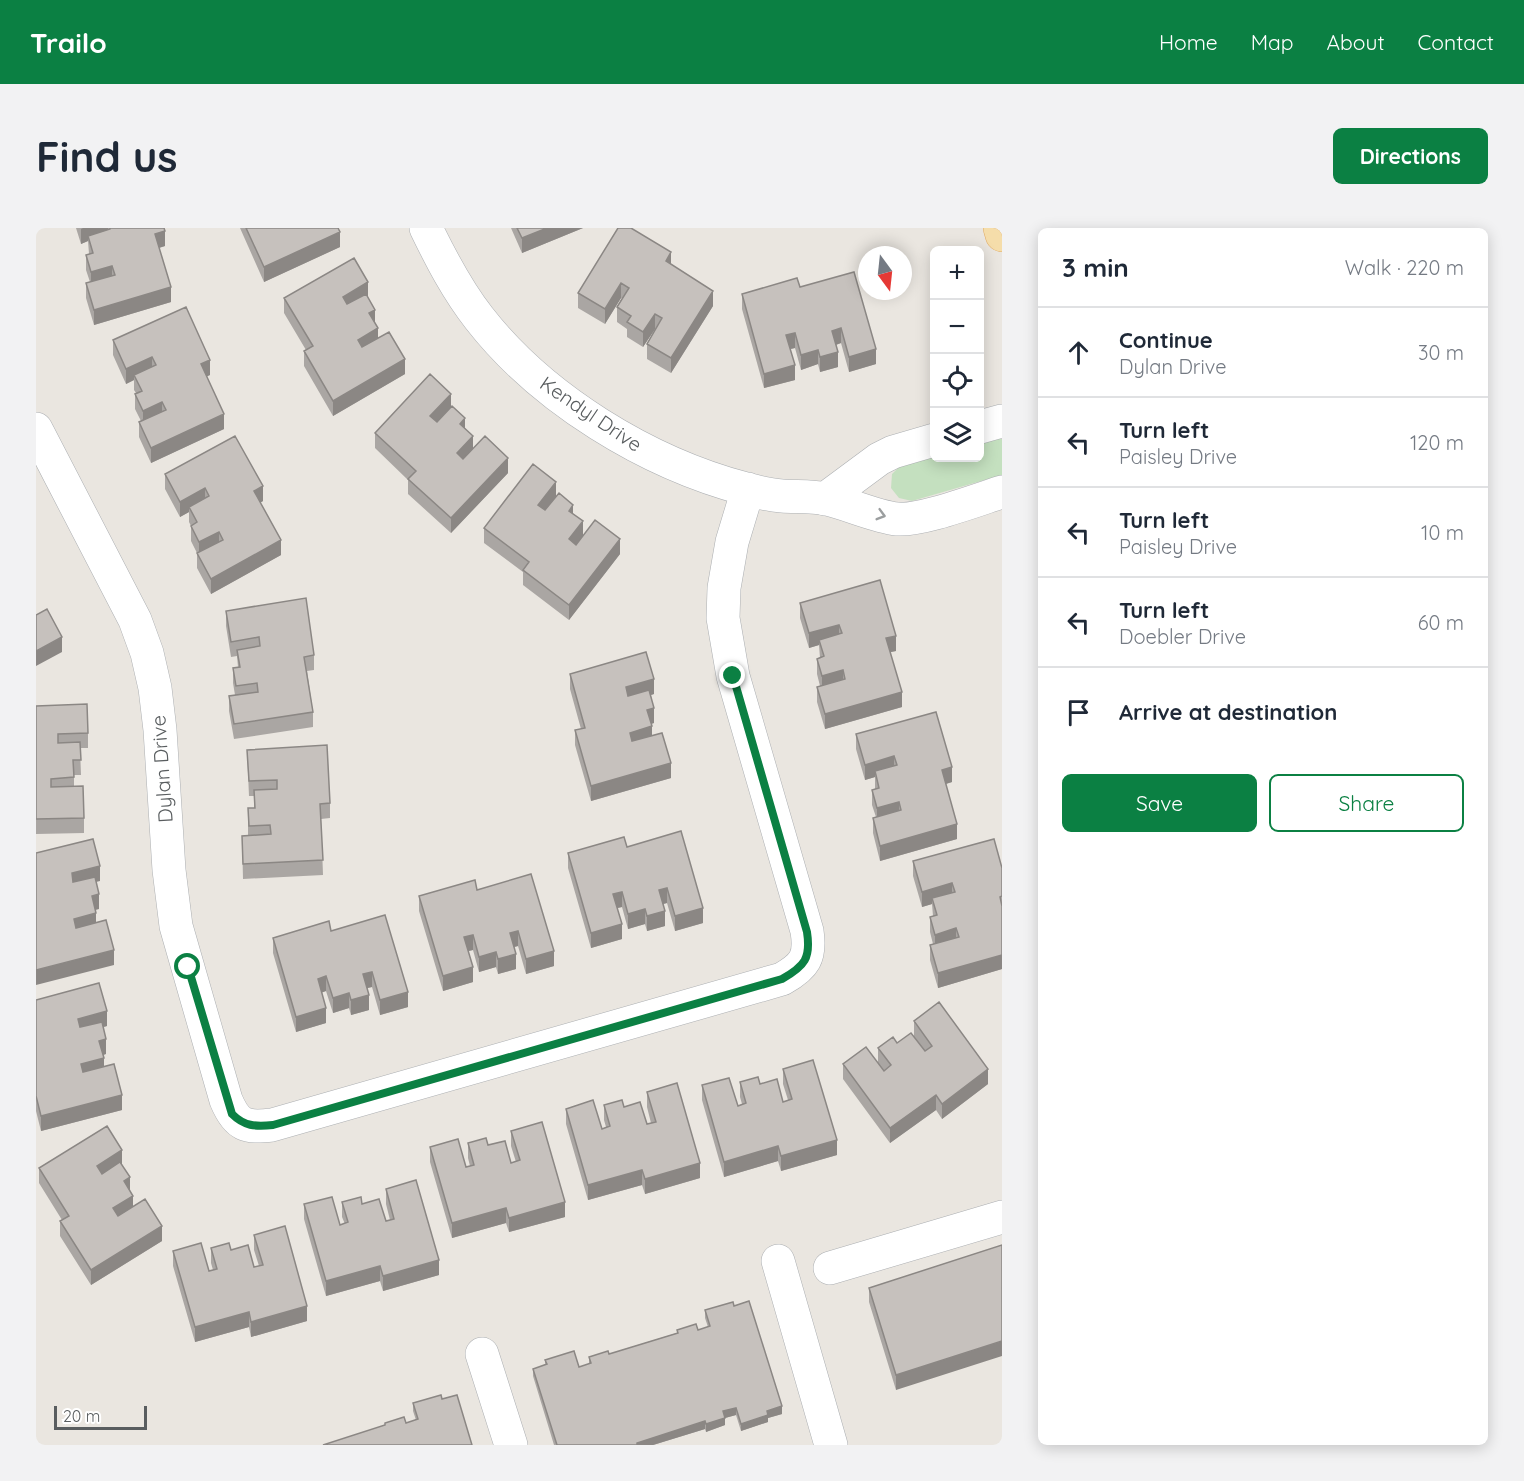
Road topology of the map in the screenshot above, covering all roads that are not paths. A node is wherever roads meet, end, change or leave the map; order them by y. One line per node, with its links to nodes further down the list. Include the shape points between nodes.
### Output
1 (426, 228): 8 (street, Kendyl Drive, via 446,269 478,317 524,368 579,410 643,450 674,465)
2 (1000, 228): 3 (main road)
3 (1002, 235)
4 (1002, 421): 5 (street)
5 (984, 426)
6 (37, 435): 8 (street, Dylan Drive, via 135,620 147,653 160,730 176,926 226,1101 242,1124 257,1126 273,1125 782,979 807,958 807,932 733,676 723,618 732,542)
7 (930, 441): 10 (street, via 879,459)
8 (748, 489): 10 (street, Kendyl Drive, via 778,496)
9 (1002, 492): 10 (street, Kendyl Drive, one-way to 9, via 896,519 917,517)
10 (825, 499)
11 (1002, 1217): 13 (street)
12 (778, 1262): 16 (street)
13 (830, 1268)
14 (482, 1354): 15 (street)
15 (511, 1445)
16 (831, 1445)

